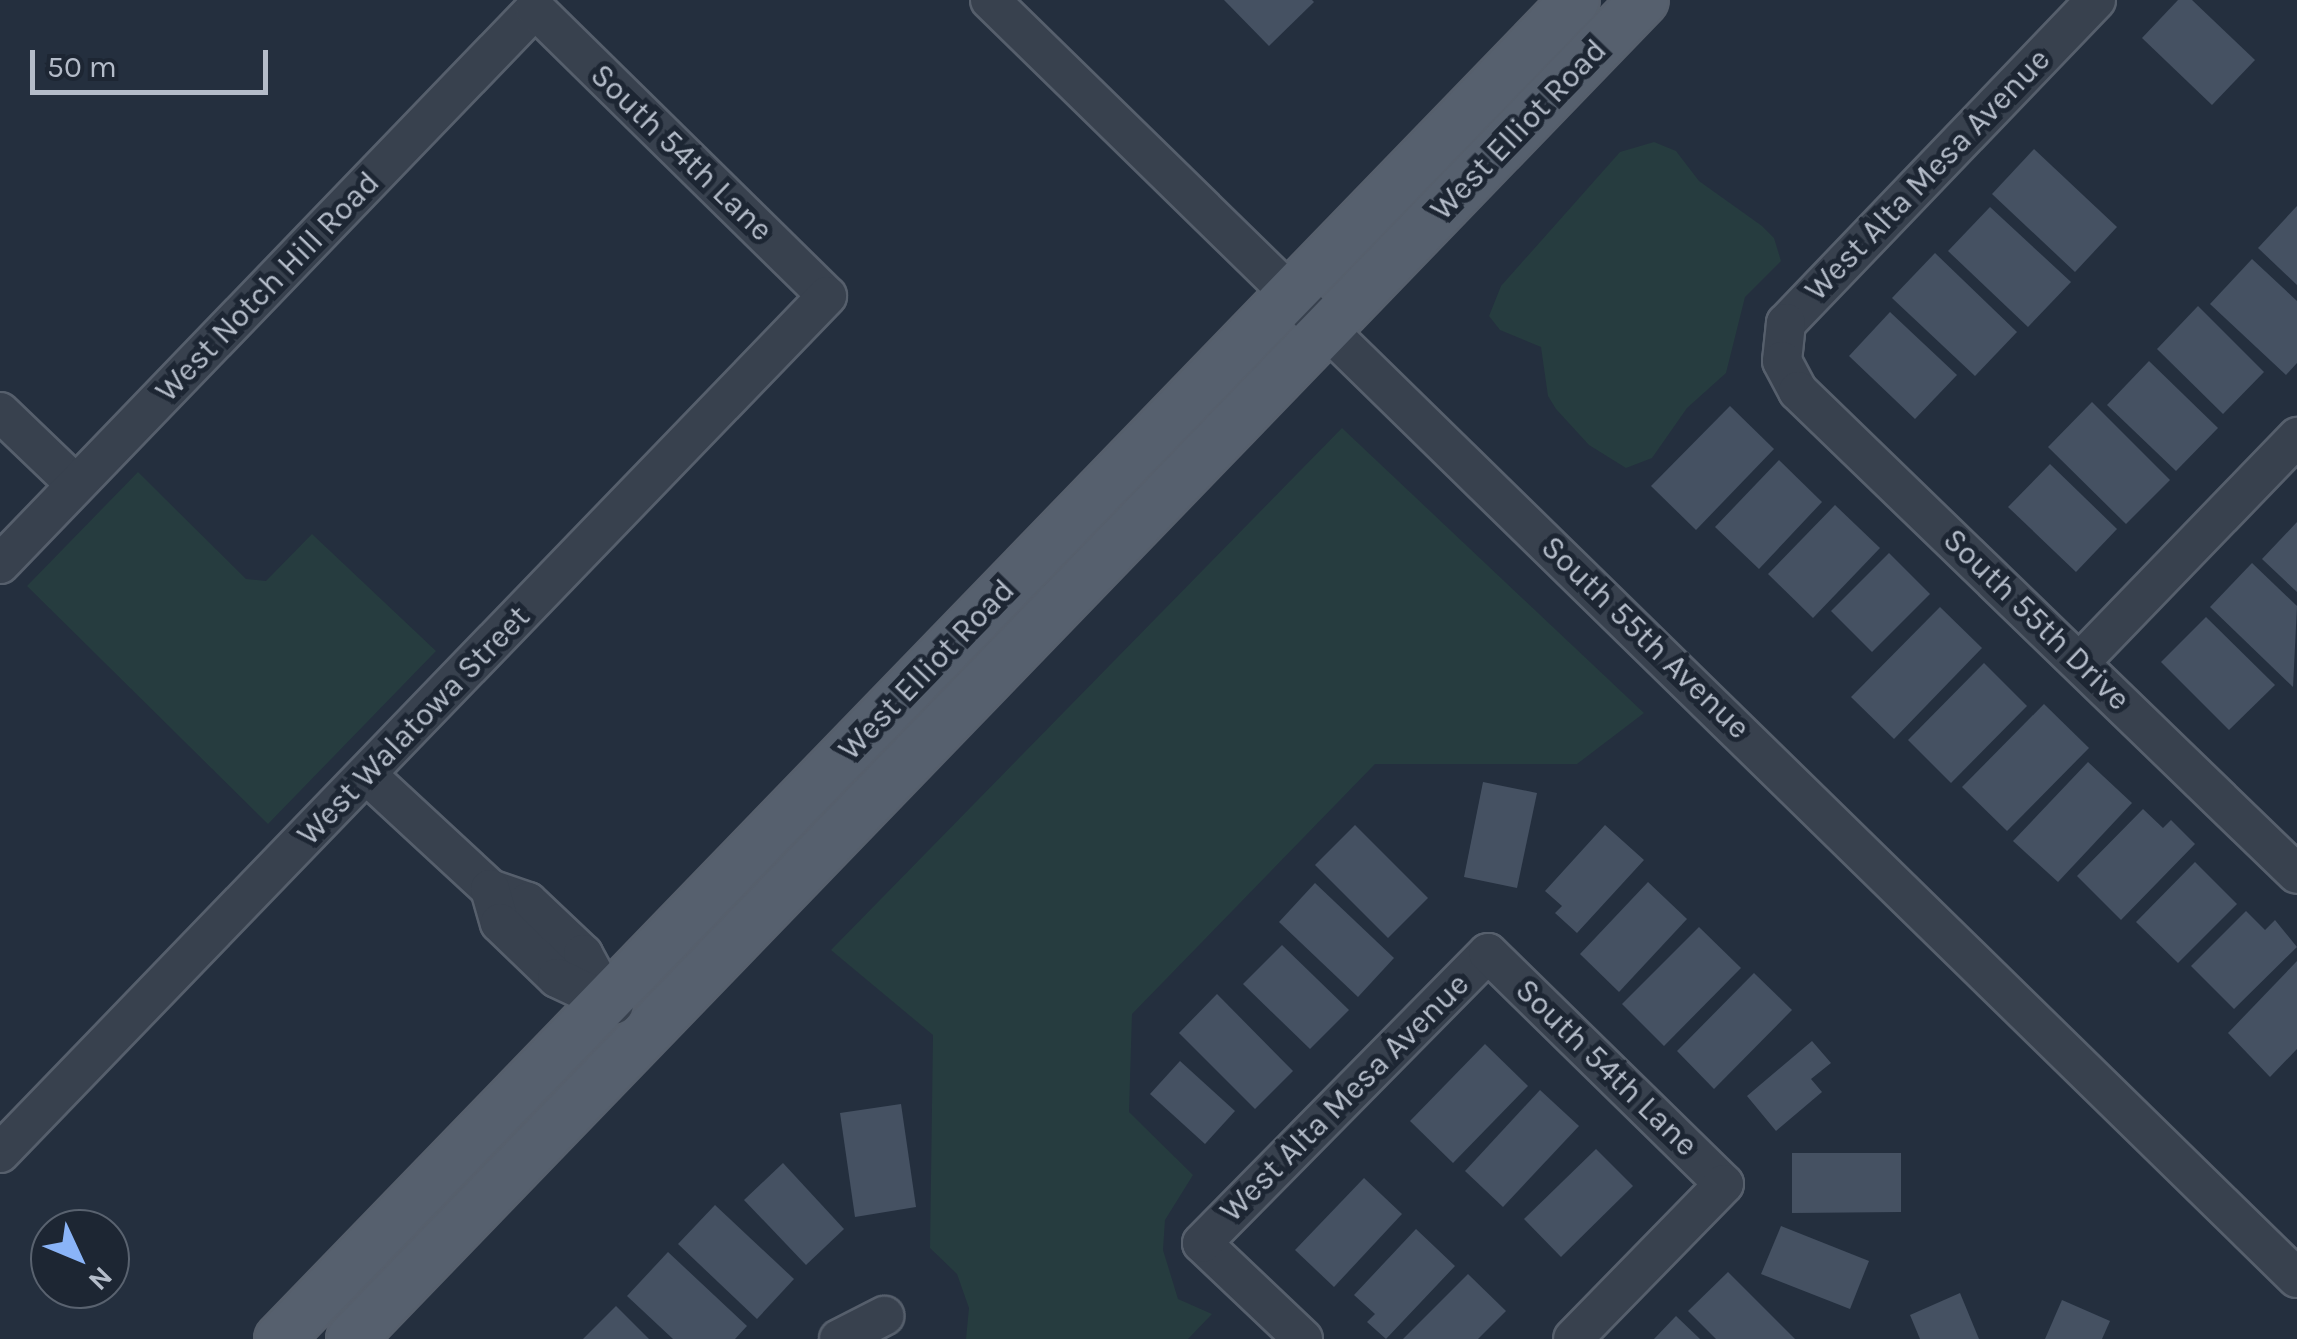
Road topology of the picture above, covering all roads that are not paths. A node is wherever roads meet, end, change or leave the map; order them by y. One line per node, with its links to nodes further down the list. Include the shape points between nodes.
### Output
1 (990, 0): 6 (street, South 55th Avenue)
2 (1575, 0): 6 (main road, West Elliot Road)
3 (1644, 0): 8 (main road, West Elliot Road)
4 (2096, 0): 9 (street, West Alta Mesa Avenue, via 1786,323)
5 (535, 10): 7 (street, South 54th Lane); 12 (street, West Notch Hill Road)
6 (1293, 291): 8 (street, South 55th Avenue); 18 (main road, West Elliot Road)
7 (827, 296): 15 (street, West Walatowa Street)
8 (1330, 328): 19 (main road, West Elliot Road); 21 (street, South 55th Avenue)
9 (1782, 360): 14 (street, South 55th Drive, via 1798,392)
10 (0, 412): 12 (street)
11 (2297, 436): 14 (street)
12 (76, 485): 13 (street, West Notch Hill Road)
13 (0, 564)
14 (2080, 662): 16 (street, South 55th Drive)
15 (368, 775): 18 (street, via 490,889 528,902 556,928 583,954); 20 (street, West Walatowa Street)
16 (2297, 874)
17 (1488, 953): 26 (street, West Alta Mesa Avenue, via 1202,1244); 27 (street, South 54th Lane, via 1724,1184)
18 (608, 1000): 19 (street); 23 (main road, West Elliot Road)
19 (646, 1034): 24 (main road, West Elliot Road)
20 (0, 1153)
21 (2297, 1278)
22 (884, 1316): 25 (street)
23 (279, 1339)
24 (351, 1339)
25 (839, 1339)
26 (1303, 1339)
27 (1573, 1339)

